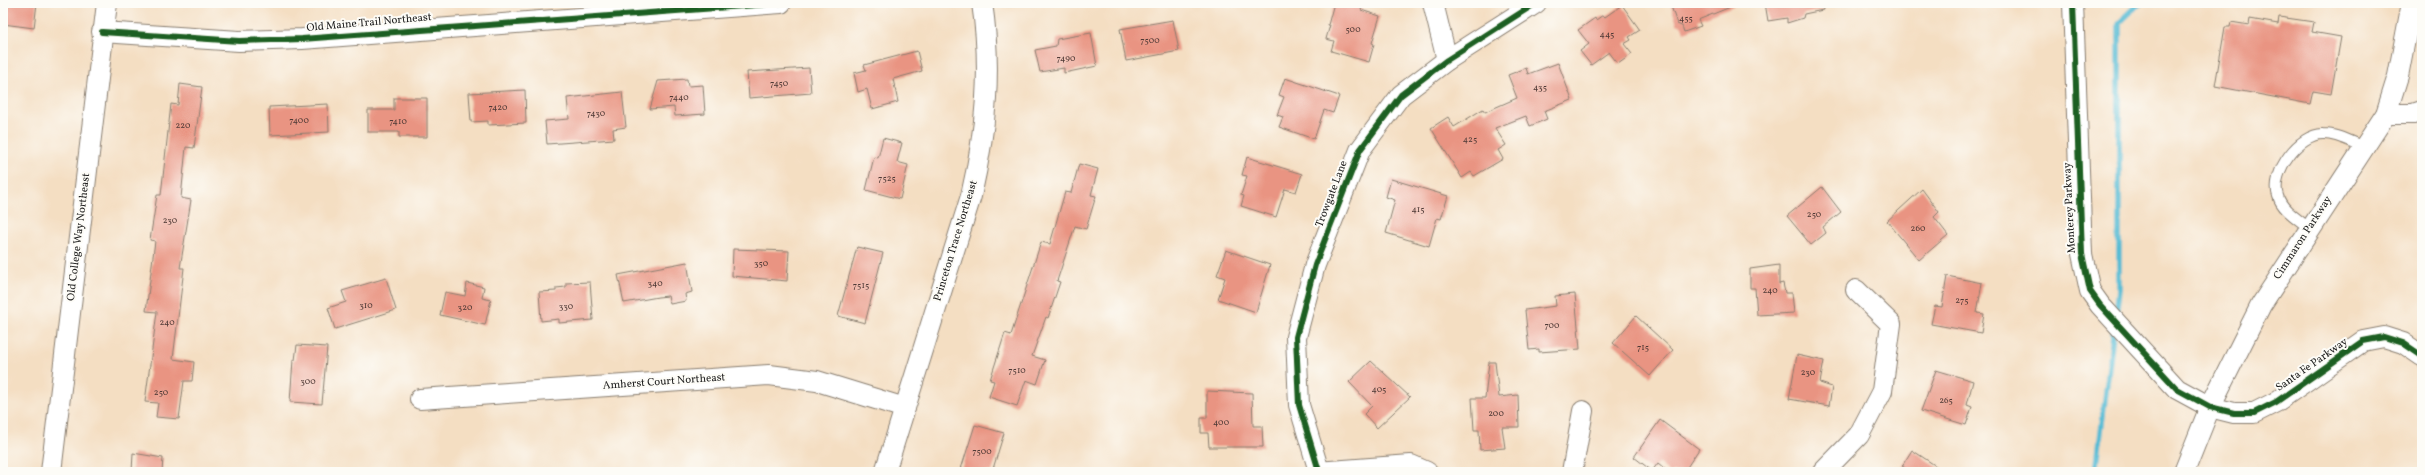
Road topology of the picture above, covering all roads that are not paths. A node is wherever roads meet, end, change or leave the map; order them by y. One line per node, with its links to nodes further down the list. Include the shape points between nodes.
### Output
1 (107, 3): 9 (street, Old College Way Northeast)
2 (781, 3): 8 (street, Old Maine Trail Northeast)
3 (982, 3): 19 (street, Princeton Trace Northeast, via 988,68 982,151 971,196)
4 (1433, 3): 10 (street)
5 (1536, 3): 10 (street, Trowgate Lane)
6 (2073, 3): 18 (street, Monterey Parkway, via 2082,254 2090,291 2135,345 2177,389)
7 (2412, 3): 12 (street, Cimmaron Parkway, via 2398,76)
8 (547, 11): 9 (street, Old Maine Trail Northeast, via 302,39 239,41)
9 (102, 32): 22 (street, Old College Way Northeast)
10 (1447, 60): 21 (street, Trowgate Lane, via 1401,95 1360,150 1315,265 1296,337 1299,405)
11 (2422, 111): 12 (street, via 2413,114)
12 (2386, 114): 13 (street, Cimmaron Parkway)
13 (2364, 147): 14 (street, Cimmaron Parkway); 14 (lane, via 2333,135 2318,134 2303,141 2284,164 2276,186 2279,200)
14 (2309, 228): 18 (street, Cimmaron Parkway, via 2261,305)
15 (1856, 290): 26 (street, via 1891,324 1882,391 1859,435)
16 (2422, 356): 18 (street, Santa Fe Parkway, via 2403,343 2384,338 2363,341 2276,402 2254,413 2234,413)
17 (420, 399): 19 (street, Amherst Court Northeast, via 769,375 816,381)
18 (2210, 407): 27 (street, Cimmaron Parkway)
19 (905, 408): 23 (street, Princeton Trace Northeast)
20 (1583, 411): 25 (street)
21 (1318, 471): 24 (street, via 1411,466)
22 (51, 472)
23 (885, 472)
24 (1427, 472)
25 (1572, 472)
26 (1823, 472)
27 (2184, 472)

